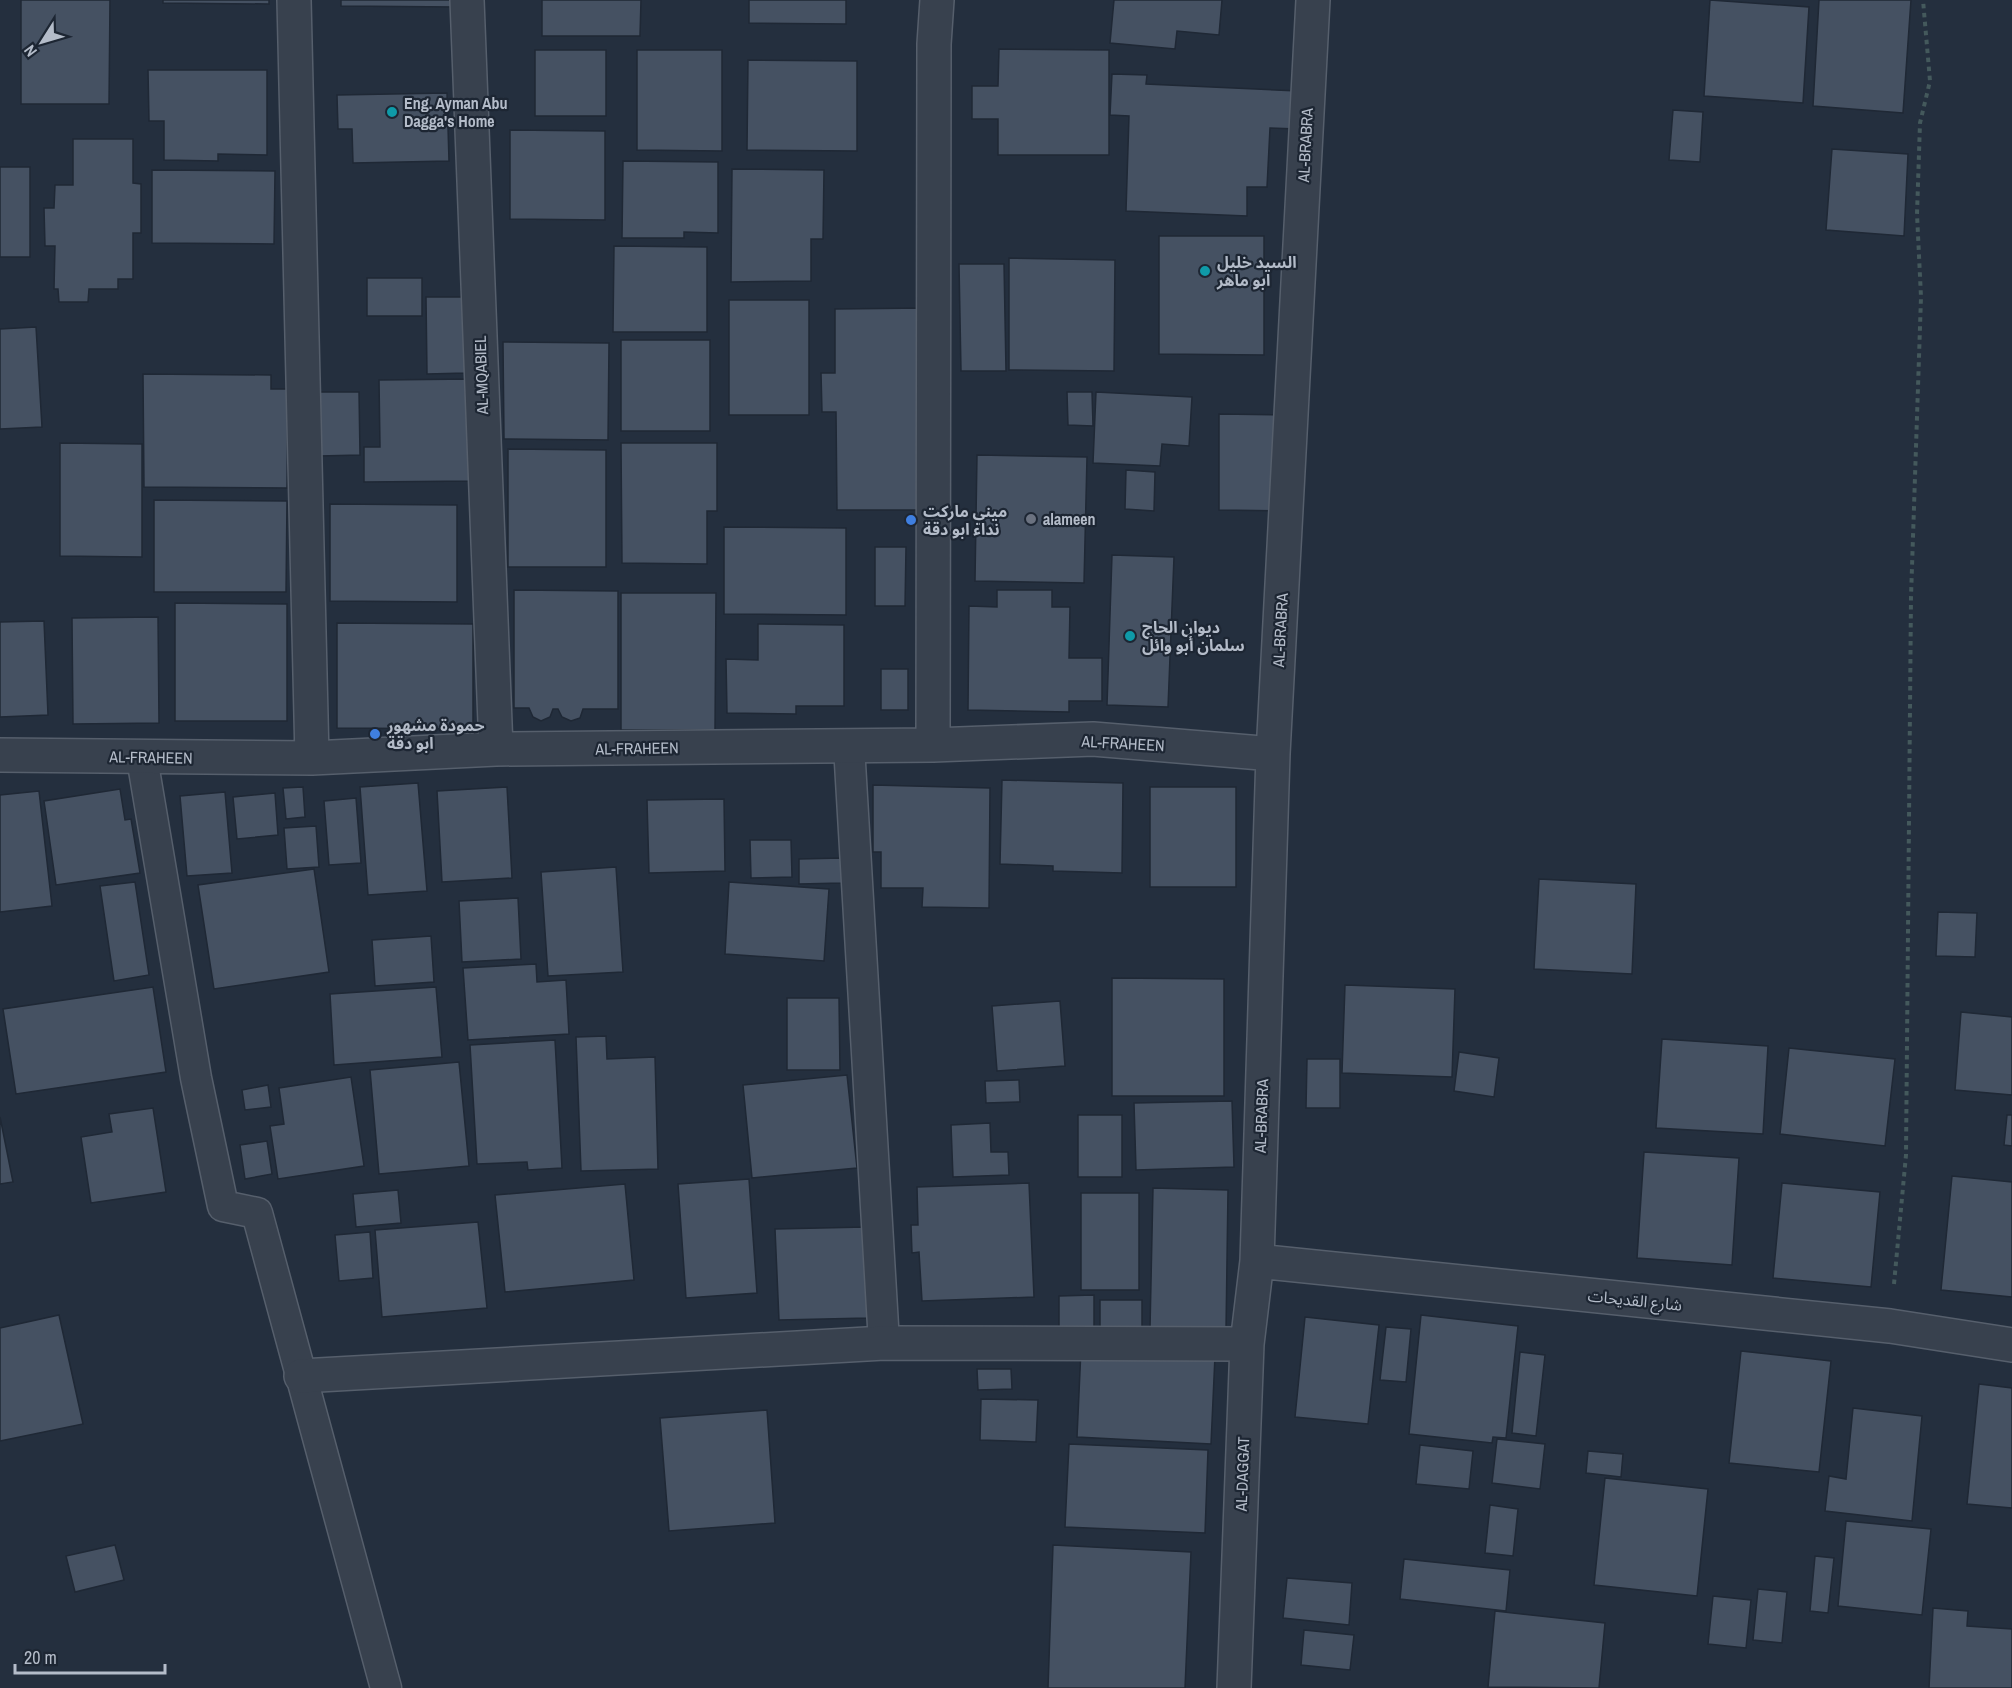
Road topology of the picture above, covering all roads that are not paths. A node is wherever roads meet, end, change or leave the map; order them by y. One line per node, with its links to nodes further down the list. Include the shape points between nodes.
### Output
1 (294, 0): 11 (street)
2 (466, 0): 7 (street, AL-MQABIEL)
3 (937, 0): 6 (street)
4 (1313, 0): 8 (street, AL-BRABRA)
5 (849, 746): 6 (street, AL-FRAHEEN); 7 (street, AL-FRAHEEN); 13 (lane)
6 (933, 746): 8 (street, AL-FRAHEEN, via 1093,739)
7 (496, 750): 11 (street, AL-FRAHEEN)
8 (1274, 754): 12 (street, AL-BRABRA)
9 (0, 755): 10 (street, AL-FRAHEEN)
10 (142, 758): 11 (street, AL-FRAHEEN); 16 (lane, via 196,1078 223,1206 257,1213)
11 (312, 758)
12 (1257, 1261): 14 (street, AL-DAGGAT); 15 (street, شارع القديحات, via 1890,1326)
13 (884, 1343): 14 (street); 16 (street)
14 (1247, 1344): 18 (street, AL-DAGGAT)
15 (2012, 1344)
16 (301, 1376): 17 (lane)
17 (386, 1688)
18 (1234, 1688)

